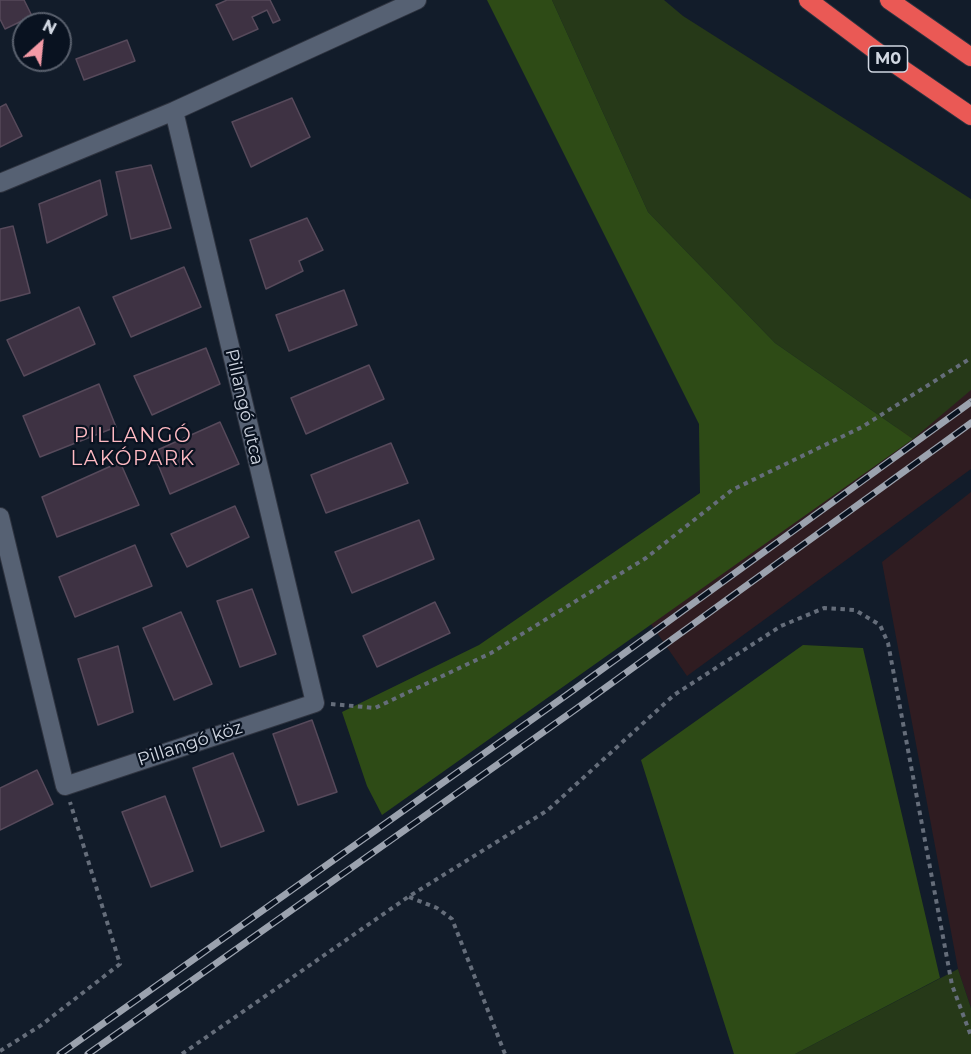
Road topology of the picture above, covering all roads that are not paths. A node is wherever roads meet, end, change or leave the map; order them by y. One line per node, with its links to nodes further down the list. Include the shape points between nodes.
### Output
1 (417, 0): 5 (street)
2 (808, 0): 6 (highway, M0)
3 (889, 0): 4 (highway)
4 (971, 57)
5 (174, 111): 7 (street); 9 (street, Pillangó utca)
6 (971, 116)
7 (0, 183)
8 (0, 517): 9 (street, Pillangó köz, via 65,786)
9 (315, 703)

